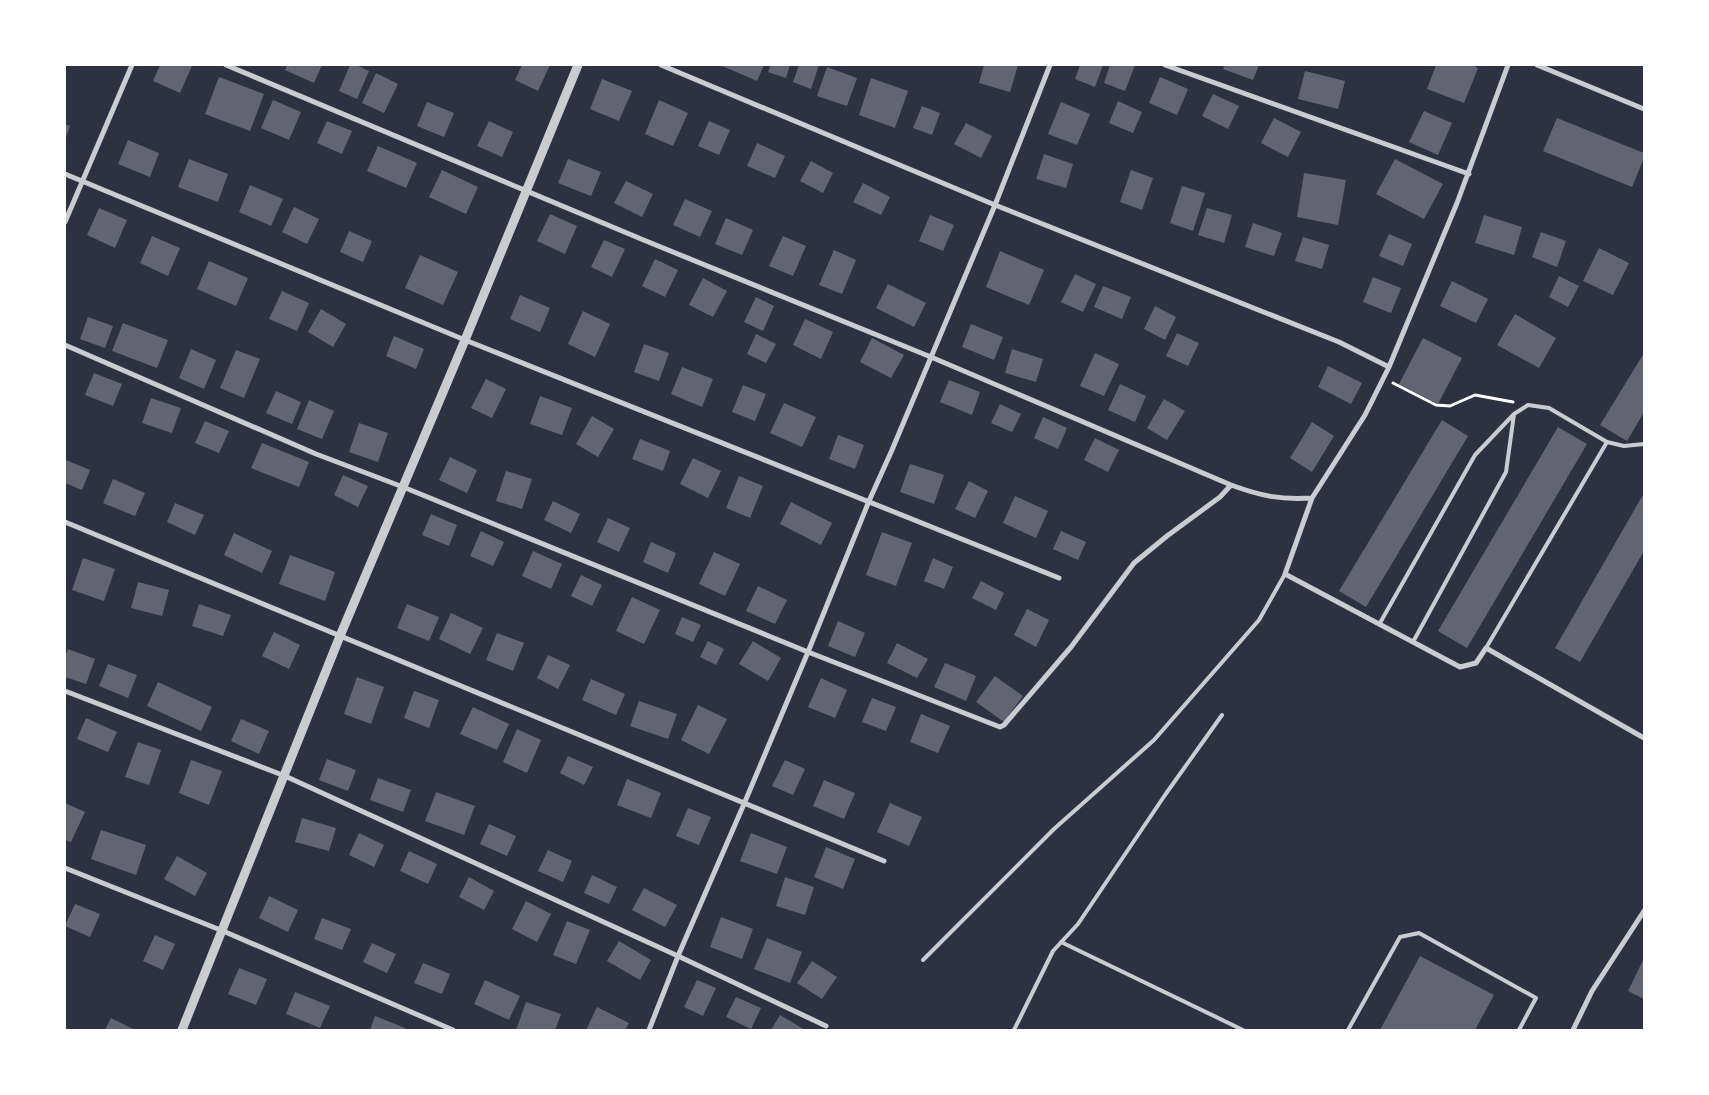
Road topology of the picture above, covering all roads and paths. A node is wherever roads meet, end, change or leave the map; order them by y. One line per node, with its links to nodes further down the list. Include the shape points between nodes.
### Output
1 (132, 65): 12 (street)
2 (226, 65): 13 (street)
3 (578, 65): 13 (street)
4 (661, 65): 14 (street)
5 (1050, 65): 14 (street)
6 (1166, 65): 11 (street)
7 (1508, 65): 11 (street)
8 (1537, 65): 9 (street)
9 (1644, 109)
10 (65, 174): 12 (street)
11 (1468, 174): 19 (street)
12 (83, 182): 15 (street); 16 (street)
13 (526, 191): 16 (street); 18 (street)
14 (995, 205): 18 (street); 19 (street, via 1339,342)
15 (65, 222)
16 (465, 340): 26 (street); 28 (street)
17 (65, 345): 26 (street, via 316,454)
18 (931, 357): 25 (street); 28 (street)
19 (1389, 367): 20 (street)
20 (1384, 378): 21 (path, via 1436,405 1450,406 1475,395); 27 (street, via 1365,415)
21 (1528, 405): 22 (lane); 23 (lane, via 1549,408)
22 (1514, 414): 32 (lane, via 1475,455); 34 (lane, via 1506,472)
23 (1607, 442): 24 (lane, via 1624,446); 35 (lane)
24 (1644, 444)
25 (1231, 485): 27 (street, via 1271,498); 36 (street, via 1134,563 1071,647 1004,726)
26 (403, 487): 33 (street); 36 (street)
27 (1312, 498): 30 (street)
28 (868, 501): 31 (street); 36 (street)
29 (65, 522): 33 (street)
30 (1285, 574): 32 (street); 48 (lane, via 1259,620 1154,740 1054,829)
31 (1059, 578)
32 (1380, 623): 34 (street)
33 (340, 636): 40 (street); 41 (street)
34 (1413, 642): 35 (street, via 1460,667 1476,663)
35 (1486, 648): 39 (street)
36 (808, 652): 41 (street)
37 (65, 691): 40 (street)
38 (1222, 714): 46 (lane, via 1078,924)
39 (1644, 738)
40 (285, 776): 45 (street); 47 (street)
41 (744, 804): 42 (street); 47 (street)
42 (884, 861)
43 (65, 868): 45 (street)
44 (1644, 911): 57 (street, via 1592,991)
45 (223, 931): 50 (street); 51 (street)
46 (1062, 942): 53 (lane, via 1052,952); 54 (lane)
47 (678, 956): 49 (street); 52 (street)
48 (923, 960)
49 (826, 1026)
50 (182, 1030)
51 (453, 1030)
52 (649, 1030)
53 (1014, 1030)
54 (1243, 1030)
55 (1348, 1030): 56 (lane, via 1400,937 1419,933 1536,998)
56 (1519, 1030)
57 (1573, 1030)

